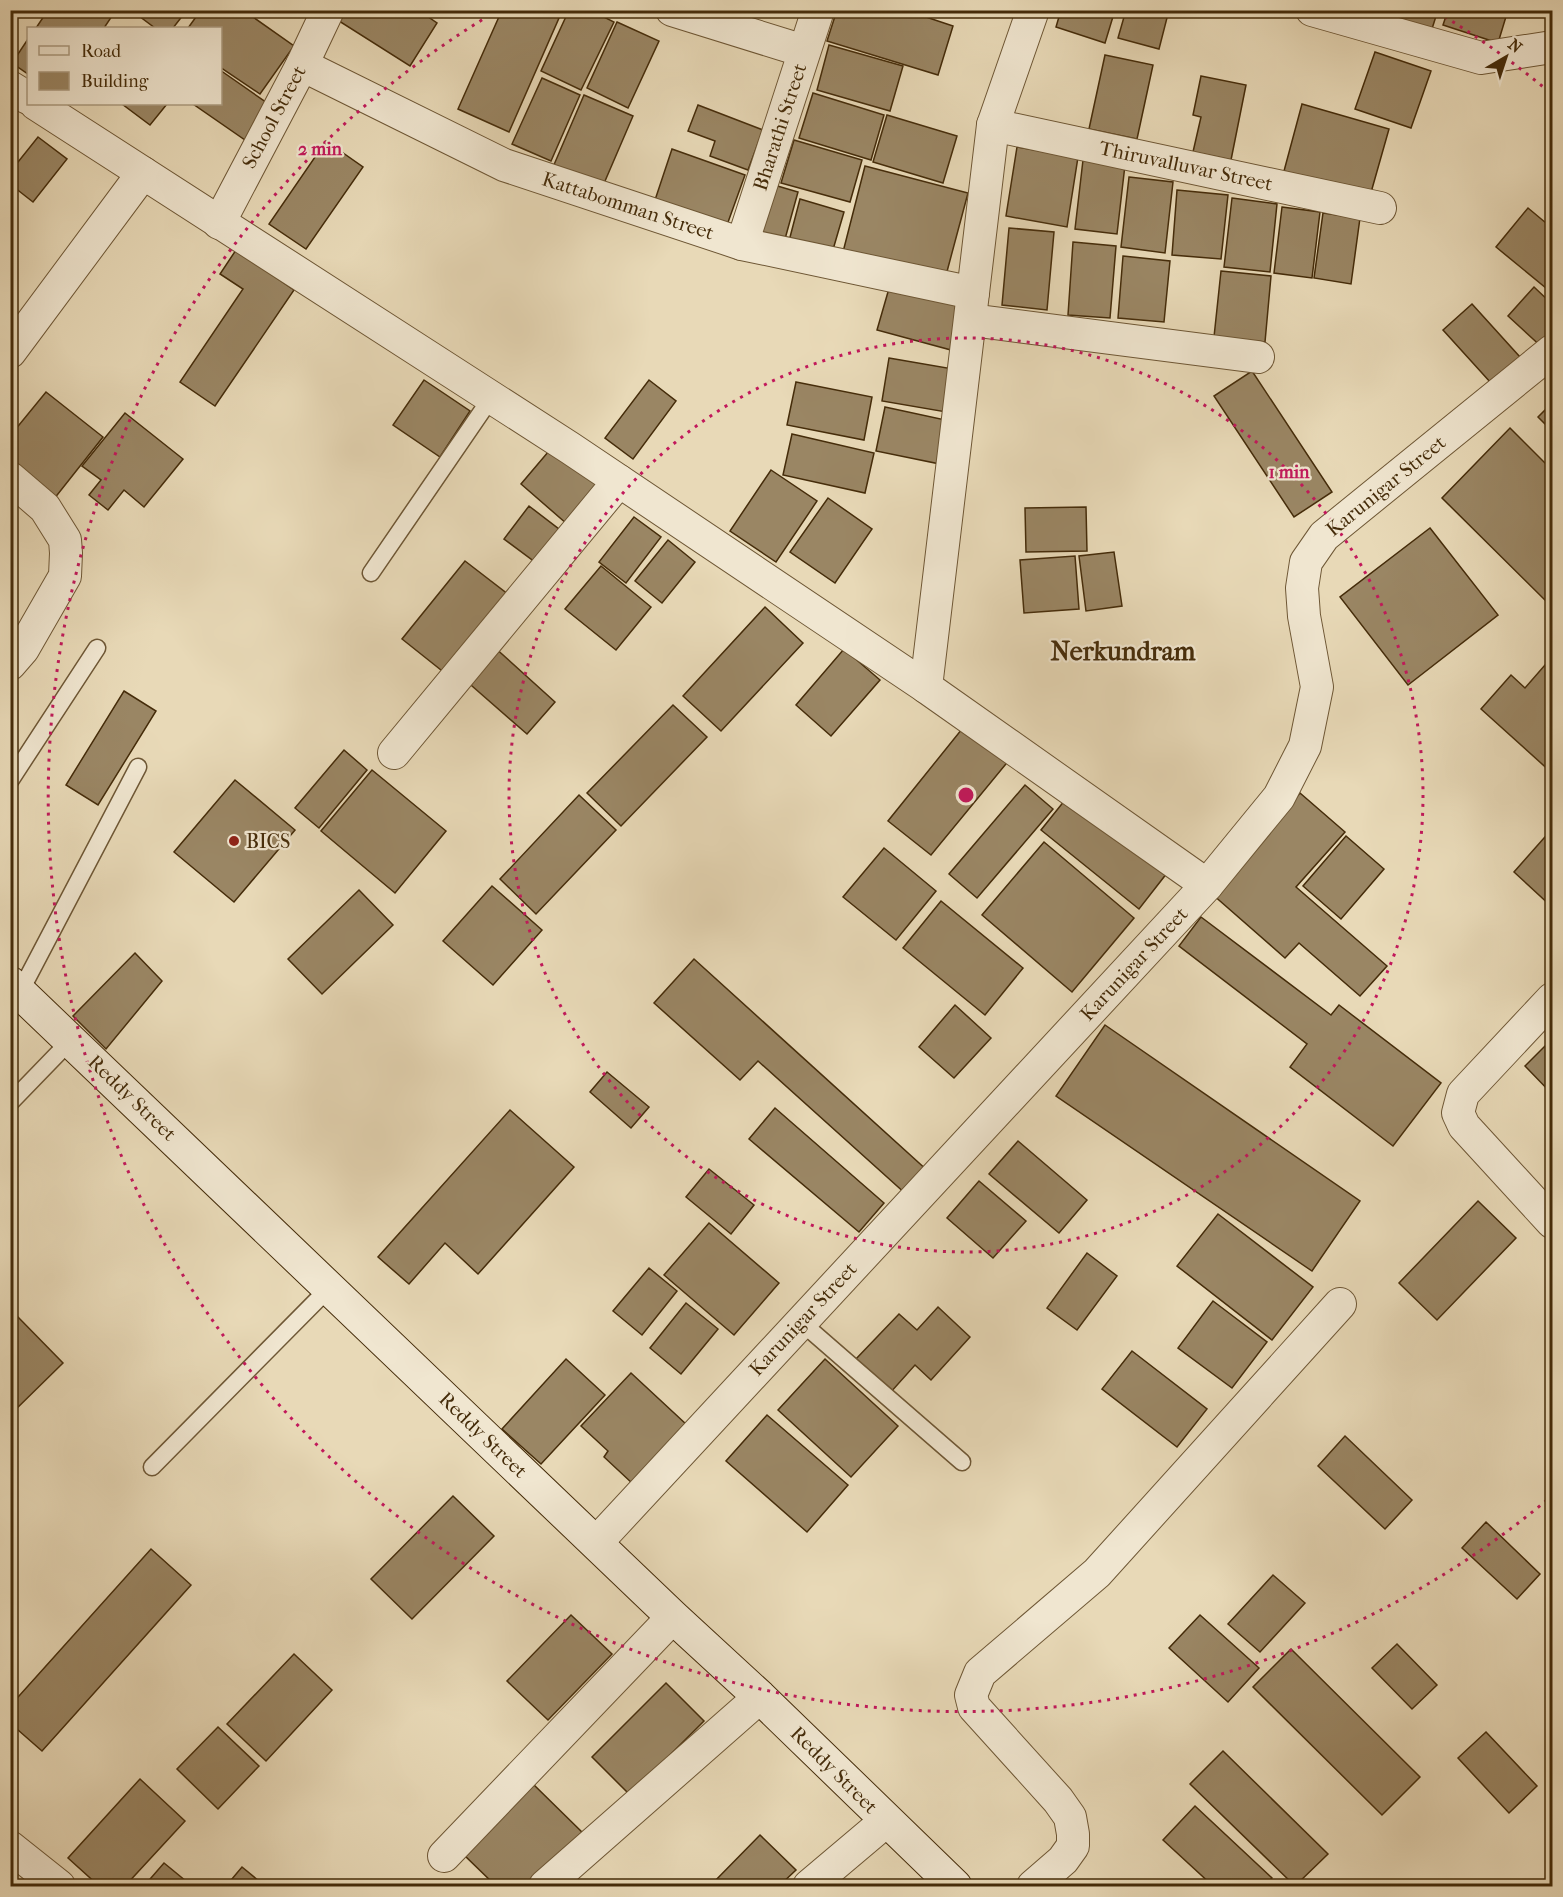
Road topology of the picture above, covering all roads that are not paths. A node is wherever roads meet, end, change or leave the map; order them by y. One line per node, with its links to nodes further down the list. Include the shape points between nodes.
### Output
1 (328, 10): 8 (street, School Street)
2 (672, 10): 7 (street)
3 (818, 10): 7 (street, Bharathi Street)
4 (1033, 10): 12 (street)
5 (1312, 10): 6 (street, via 1481,58)
6 (1552, 47)
7 (804, 51): 16 (street, Bharathi Street)
8 (302, 65): 15 (street, School Street); 16 (street, Kattabomman Street, via 504,165)
9 (10, 87): 10 (street)
10 (27, 97)
11 (38, 105): 13 (street)
12 (993, 124): 14 (street, Thiruvalluvar Street); 17 (street)
13 (143, 173): 15 (street); 19 (street)
14 (1380, 208)
15 (219, 223): 21 (street)
16 (742, 244): 17 (street, Kattabomman Street)
17 (972, 306): 20 (street, Kattabomman Street); 27 (street)
18 (1552, 351): 31 (street, Karunigar Street, via 1324,536 1306,562 1302,588 1304,616 1317,687 1305,746 1279,797)
19 (10, 352)
20 (1258, 357)
21 (491, 398): 23 (street); 24 (lane)
22 (10, 478): 26 (street, via 45,508 65,540 66,553 65,576)
23 (619, 481): 27 (street); 28 (street)
24 (372, 573)
25 (97, 648): 30 (lane)
26 (10, 663)
27 (926, 687): 31 (street)
28 (394, 753)
29 (138, 767): 32 (lane)
30 (10, 782)
31 (1207, 885): 39 (street, Karunigar Street)
32 (14, 992): 34 (street, Reddy Street)
33 (1552, 999): 36 (street, via 1463,1094 1458,1113 1464,1126)
34 (71, 1040): 35 (lane); 37 (street, Reddy Street)
35 (10, 1103)
36 (1552, 1222)
37 (329, 1288): 41 (lane); 42 (street, Reddy Street)
38 (1340, 1304): 52 (street, via 1097,1573 980,1673 971,1695 974,1707 1070,1817 1073,1846)
39 (801, 1322): 40 (lane); 42 (street, Karunigar Street)
40 (962, 1462)
41 (152, 1467)
42 (596, 1543): 43 (street, Reddy Street)
43 (673, 1617): 44 (street, Reddy Street); 47 (street)
44 (760, 1697): 45 (street, Reddy Street); 49 (street)
45 (886, 1821): 50 (street); 51 (street, Reddy Street)
46 (10, 1847): 48 (street)
47 (444, 1856)
48 (53, 1885)
49 (545, 1887)
50 (809, 1887)
51 (955, 1887)
52 (1033, 1887)

